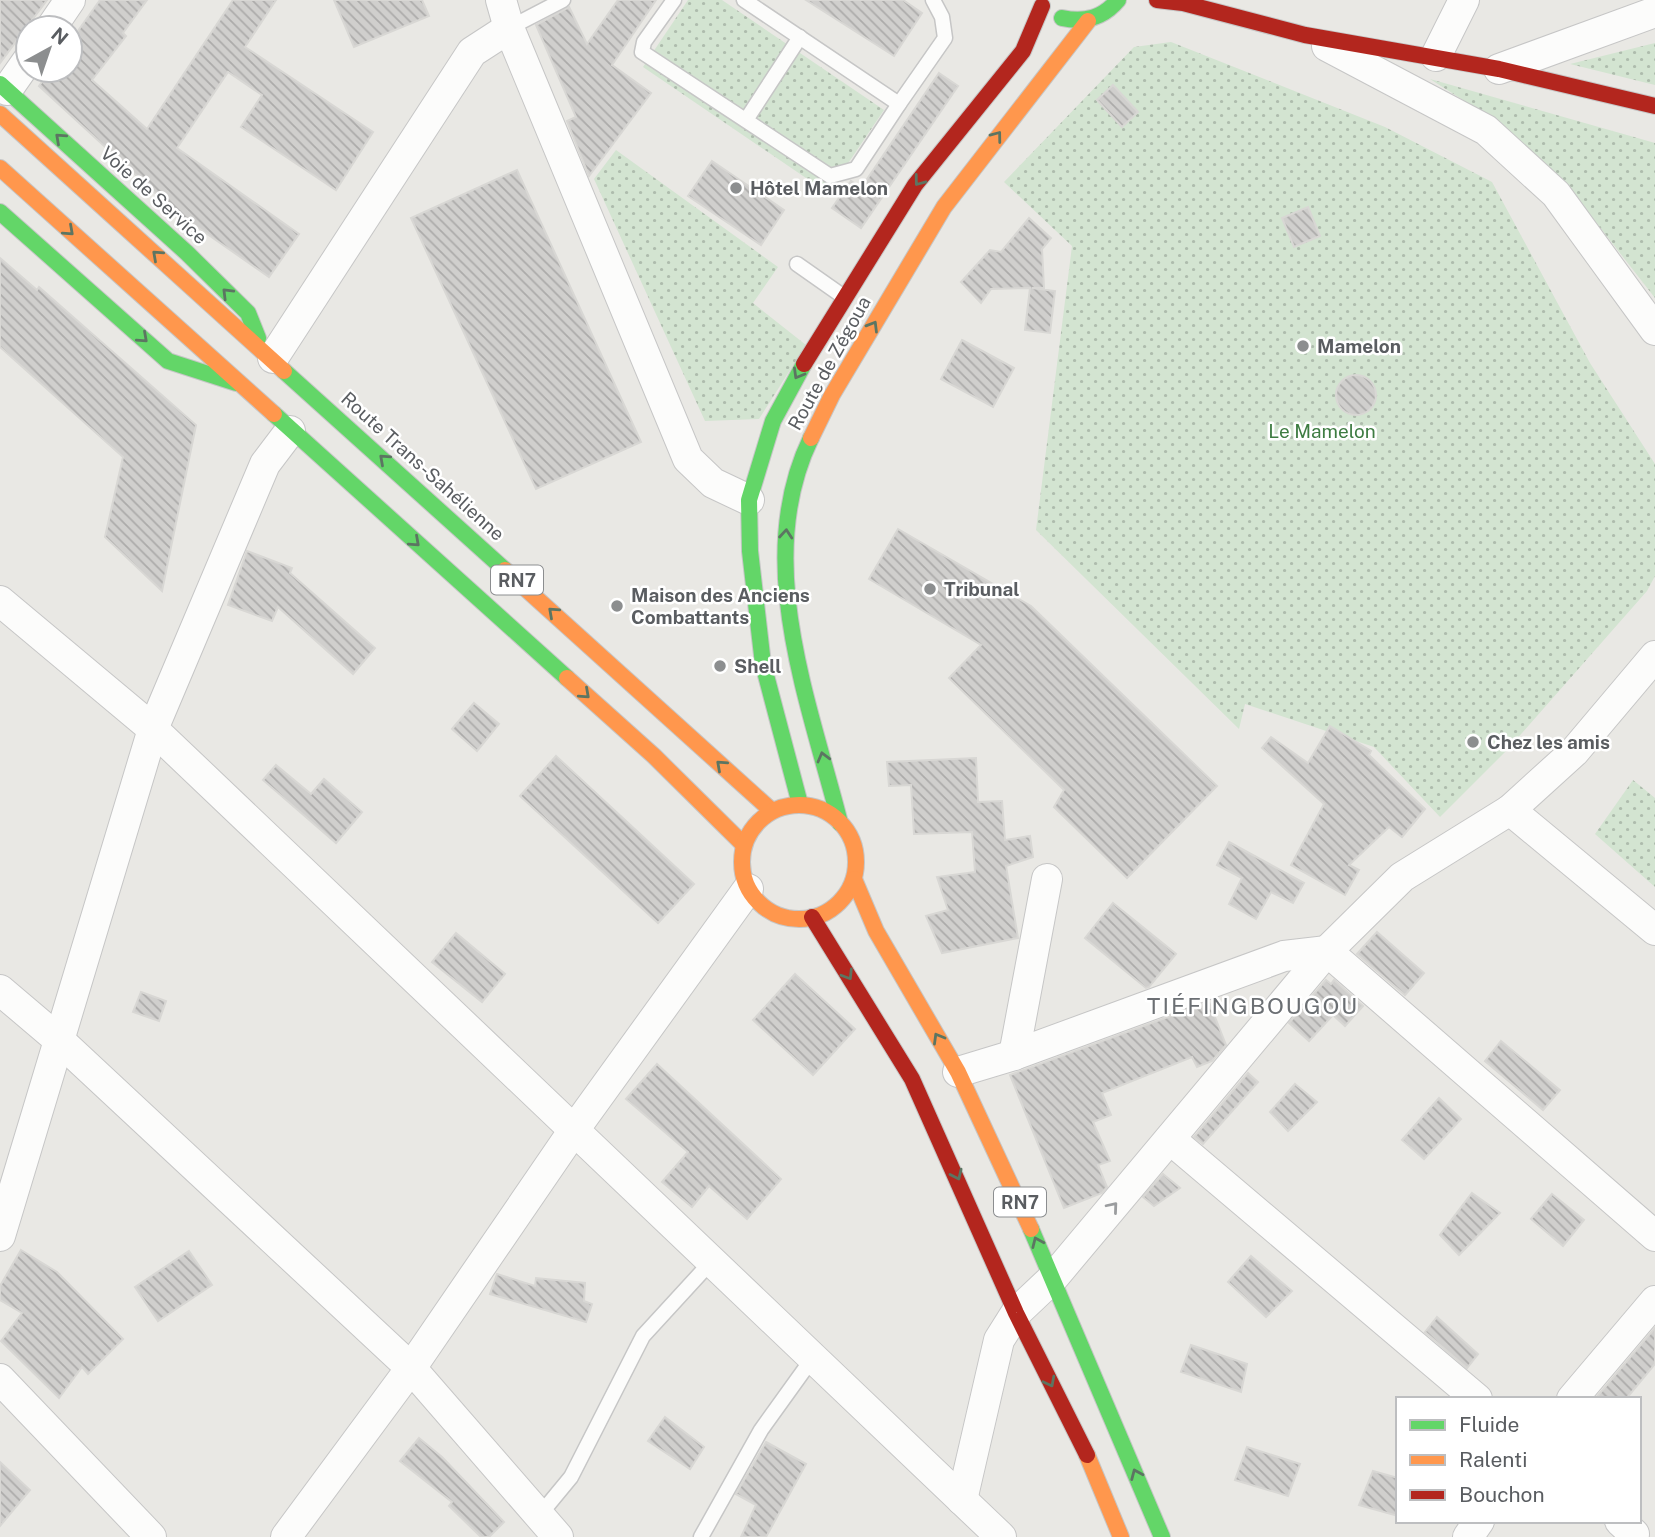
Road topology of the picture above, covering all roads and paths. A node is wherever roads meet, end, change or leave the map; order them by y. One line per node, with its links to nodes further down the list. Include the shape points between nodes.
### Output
1 (563, 0): 11 (lane)
2 (674, 0): 21 (lane, via 642,52)
3 (744, 0): 14 (lane)
4 (933, 0): 19 (lane, via 945,38)
5 (1118, 0): 12 (main road, Route de Zégoua)
6 (1157, 0): 8 (main road)
7 (1464, 0): 15 (street)
8 (1182, 1): 13 (main road)
9 (1039, 3): 12 (main road, via 1063,19); 25 (main road, Route de Zégoua, one-way to 25, via 1023,51 915,186)
10 (1655, 12): 16 (street)
11 (505, 14): 27 (street, via 472,52); 30 (street, via 688,459 713,483)
12 (1088, 21): 37 (main road, Route de Zégoua, one-way to 12, via 797,655 784,563 788,512 802,457 832,395 944,207)
13 (1306, 35): 15 (main road); 26 (street, via 1486,130 1556,194)
14 (800, 37): 19 (lane); 21 (lane)
15 (1436, 56): 16 (main road)
16 (1499, 69): 20 (main road)
17 (14, 80): 18 (street)
18 (2, 96): 27 (main road, RN7, one-way to 18); 27 (main road, Voie de Service, one-way to 18, via 247,313 177,244)
19 (900, 104): 21 (lane, via 856,169 830,176)
20 (1655, 106)
21 (746, 120)
22 (0, 168): 28 (main road, RN7, one-way to 28)
23 (0, 212): 28 (main road, one-way to 28, via 168,361)
24 (797, 264): 25 (lane)
25 (845, 298): 30 (main road, Route de Zégoua, one-way to 30, via 774,421)
26 (1655, 330)
27 (268, 354): 36 (main road, Route Trans-Sahélienne / RN7, one-way to 27)
28 (236, 383): 29 (main road, RN7)
29 (290, 431): 33 (street, via 265,464); 38 (main road, RN7, one-way to 38, via 654,755)
30 (749, 499): 34 (main road, Route de Zégoua, via 763,664)
31 (0, 601): 33 (street)
32 (1655, 656): 35 (street, via 1574,752)
33 (153, 729): 46 (street); 49 (street)
34 (800, 804): 36 (main road); 37 (main road)
35 (1510, 810): 43 (street); 44 (street, via 1402,877)
36 (772, 811): 38 (main road, via 759,819)
37 (841, 822): 40 (main road, RN7, via 855,849)
38 (744, 845): 41 (main road, via 743,874)
39 (1047, 878): 47 (street)
40 (853, 879): 42 (main road, via 838,904); 48 (main road, RN7, one-way to 40, via 876,931)
41 (748, 889): 42 (main road, via 775,914); 49 (street)
42 (812, 917): 56 (main road, RN7, one-way to 56, via 912,1079)
43 (1655, 930)
44 (1327, 951): 47 (street, via 1284,956); 50 (street); 52 (street)
45 (0, 990): 46 (street)
46 (60, 1040): 51 (street); 58 (street)
47 (1014, 1055): 48 (street)
48 (958, 1072): 54 (main road, RN7, one-way to 48)
49 (574, 1130): 53 (street); 58 (street)
50 (1170, 1139): 54 (street, one-way to 50); 60 (street)
51 (0, 1236)
52 (1655, 1236)
53 (710, 1263): 57 (street); 63 (lane, via 643,1336)
54 (1053, 1278): 56 (street); 69 (main road, RN7, one-way to 54)
55 (1655, 1301): 61 (street)
56 (1016, 1312): 62 (street, via 999,1340); 68 (main road, RN7, one-way to 68, via 1090,1461)
57 (812, 1359): 62 (street); 66 (lane, via 761,1430)
58 (411, 1368): 63 (street); 65 (street)
59 (0, 1379): 64 (street)
60 (1475, 1397)
61 (1574, 1397)
62 (962, 1500): 67 (street)
63 (548, 1527)
64 (151, 1537)
65 (286, 1537)
66 (701, 1537)
67 (1001, 1537)
68 (1121, 1537)
69 (1162, 1537)

